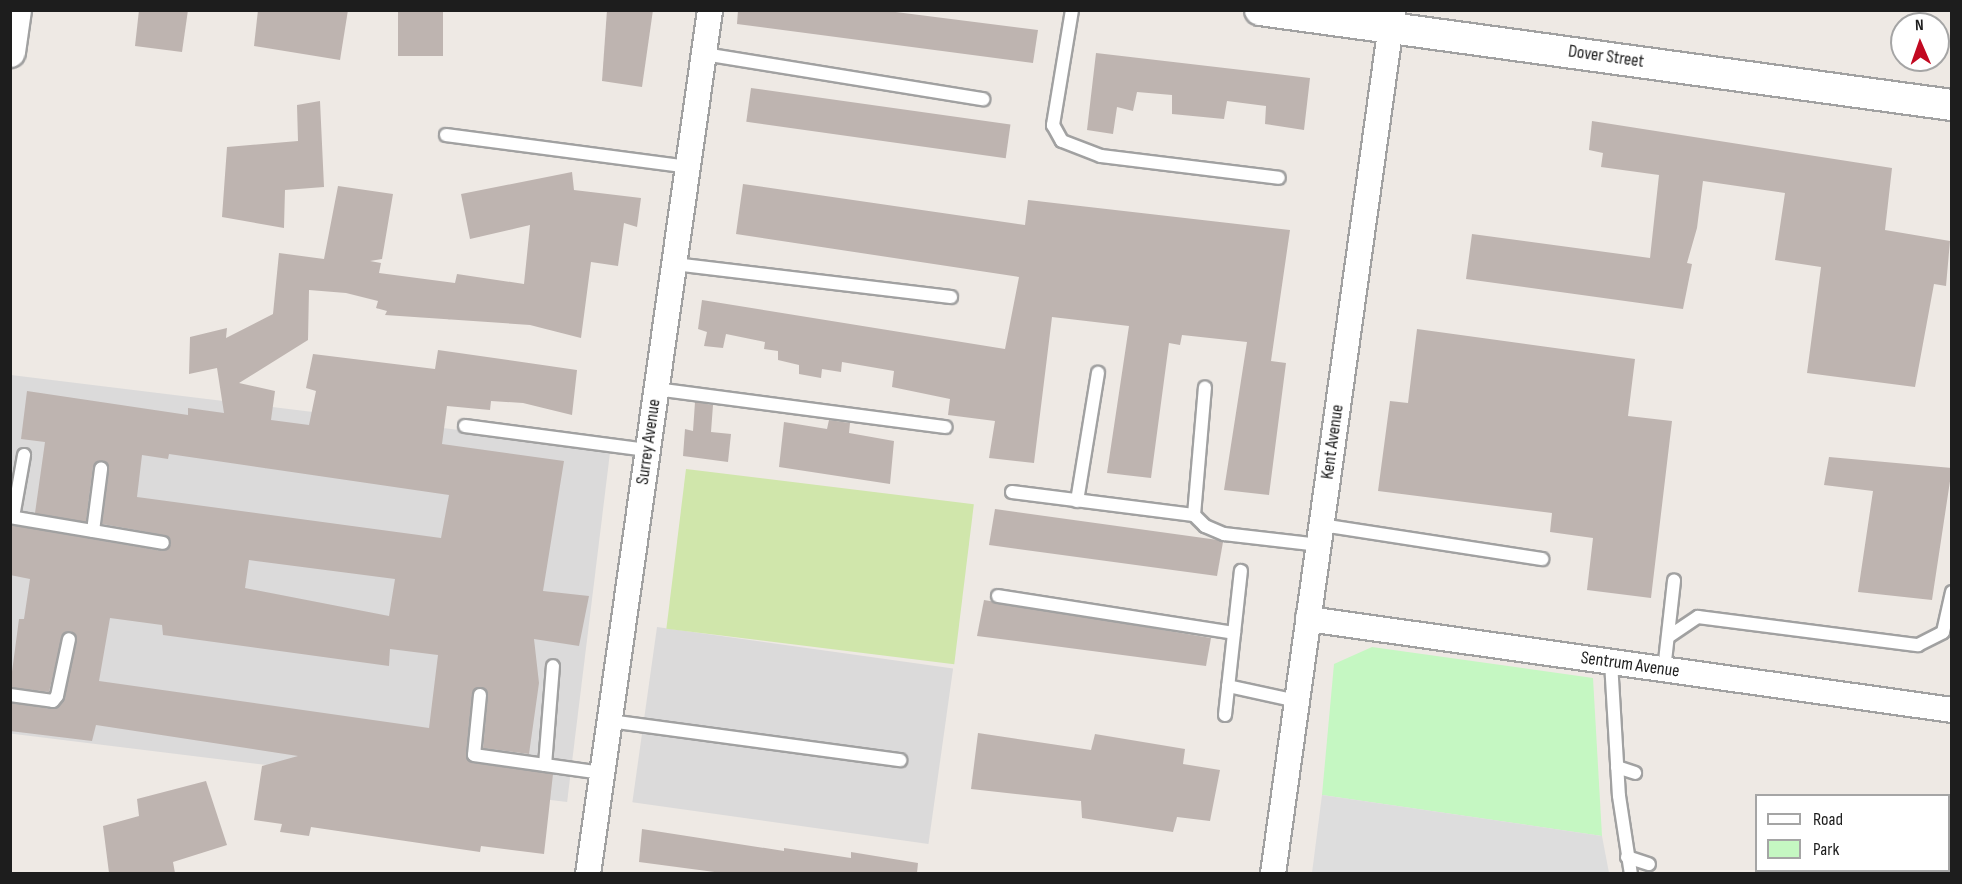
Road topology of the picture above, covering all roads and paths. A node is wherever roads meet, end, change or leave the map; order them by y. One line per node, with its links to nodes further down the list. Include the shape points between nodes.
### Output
1 (16, 10): 6 (street)
2 (710, 10): 7 (street, Surrey Avenue)
3 (1072, 10): 12 (lane, via 1053,125 1062,141 1101,156)
4 (1260, 10): 5 (street, Dover Street)
5 (1392, 19): 9 (street, Dover Street); 28 (street, Kent Avenue)
6 (10, 52)
7 (704, 54): 8 (lane); 11 (street, Surrey Avenue)
8 (983, 99)
9 (1952, 105)
10 (446, 135): 11 (lane)
11 (688, 168): 13 (street, Surrey Avenue)
12 (1279, 178)
13 (674, 264): 14 (lane); 17 (street, Surrey Avenue)
14 (951, 297)
15 (1098, 373): 24 (lane)
16 (1205, 387): 25 (lane)
17 (656, 389): 19 (lane); 20 (street, Surrey Avenue)
18 (465, 426): 20 (lane)
19 (946, 427)
20 (648, 450): 48 (street, Surrey Avenue)
21 (24, 455): 26 (lane)
22 (101, 469): 27 (lane)
23 (1012, 492): 24 (lane)
24 (1077, 501): 25 (lane)
25 (1194, 516): 28 (lane, via 1224,534)
26 (12, 517): 27 (lane)
27 (93, 531): 29 (lane)
28 (1320, 535): 30 (lane); 35 (street, Kent Avenue)
29 (162, 543)
30 (1542, 560)
31 (1241, 571): 36 (lane)
32 (1674, 581): 37 (lane)
33 (1952, 592): 37 (lane, via 1943,632 1918,645 1698,617)
34 (998, 596): 36 (lane)
35 (1308, 619): 39 (street, Sentrum Avenue); 45 (street, Kent Avenue)
36 (1234, 633): 42 (lane)
37 (1668, 637): 41 (lane)
38 (69, 639): 43 (lane, via 53,701)
39 (1611, 662): 41 (street, Sentrum Avenue); 51 (lane)
40 (553, 666): 50 (lane)
41 (1664, 670): 46 (street, Sentrum Avenue)
42 (1228, 686): 45 (lane); 47 (lane)
43 (10, 695)
44 (480, 695): 50 (lane, via 474,755)
45 (1297, 701): 57 (street, Kent Avenue)
46 (1952, 710)
47 (1225, 715)
48 (610, 721): 49 (lane); 52 (street, Surrey Avenue)
49 (900, 760)
50 (545, 765): 52 (lane)
51 (1617, 767): 53 (lane); 54 (lane)
52 (602, 773): 56 (street, Surrey Avenue)
53 (1635, 773)
54 (1627, 857): 55 (lane); 58 (lane)
55 (1649, 864)
56 (588, 873)
57 (1273, 873)
58 (1631, 873)

